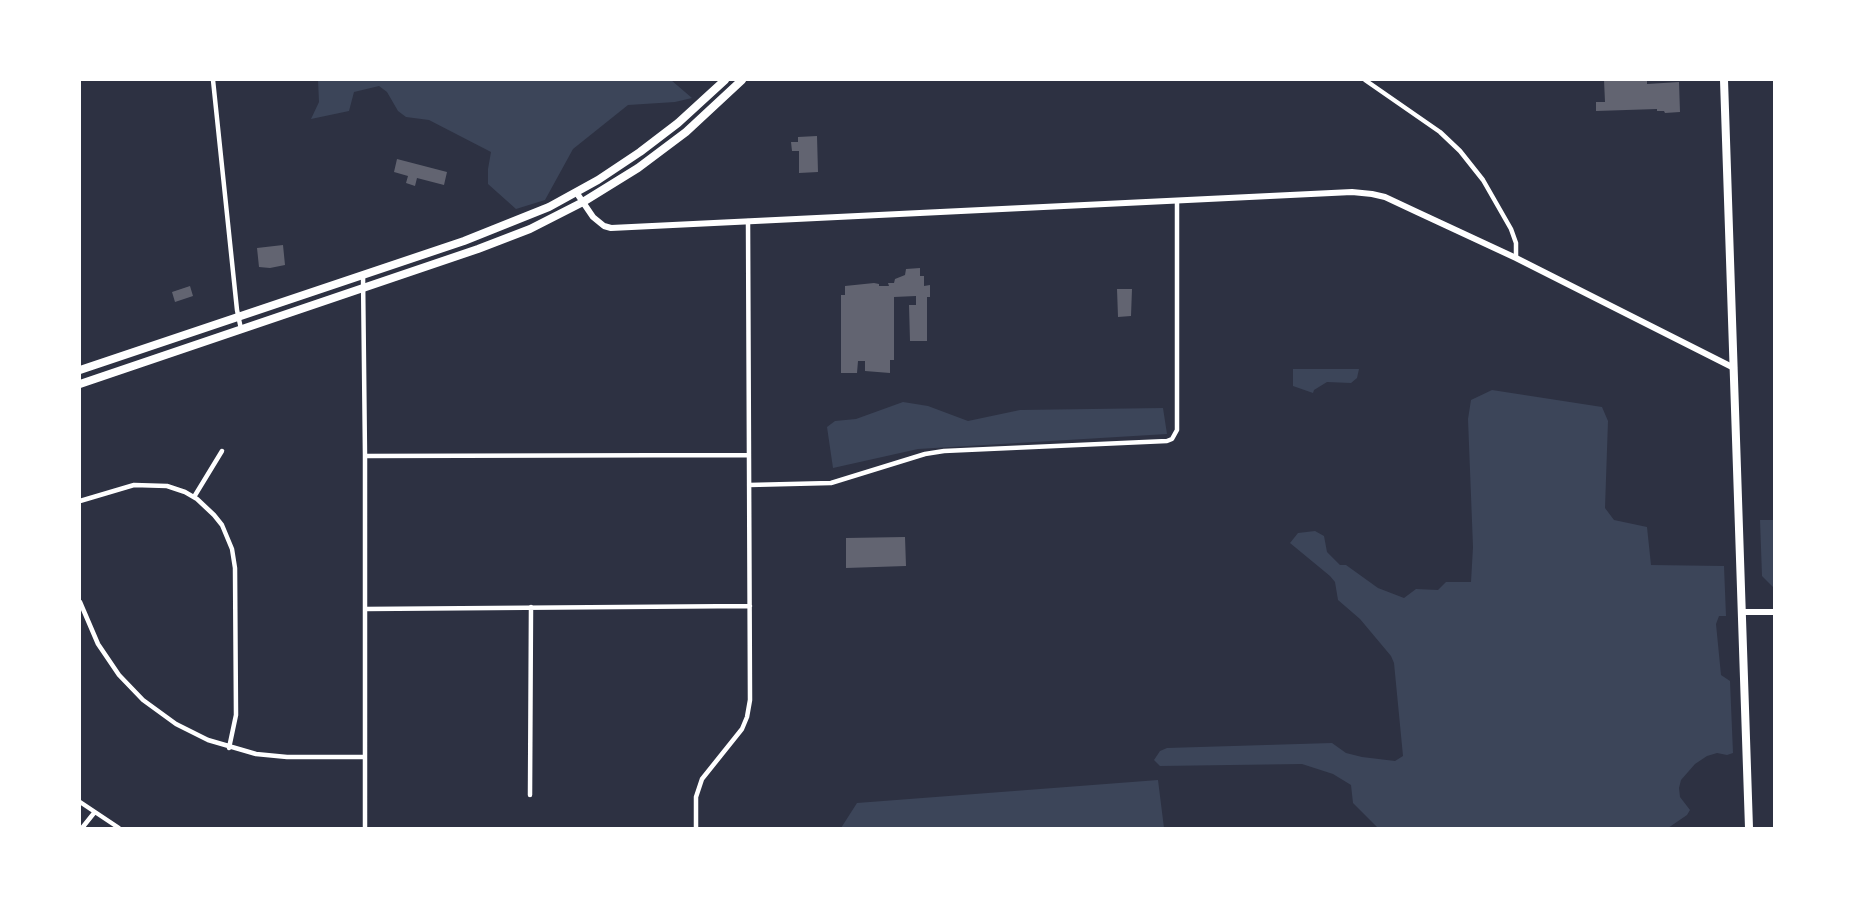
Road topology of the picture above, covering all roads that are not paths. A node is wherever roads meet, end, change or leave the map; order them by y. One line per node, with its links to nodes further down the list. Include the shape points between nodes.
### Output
1 (213, 80): 13 (street)
2 (725, 80): 6 (main road, via 654,142)
3 (742, 80): 8 (main road, via 674,141)
4 (1365, 80): 10 (street, via 1440,132 1466,158 1511,229)
5 (1724, 80): 15 (main road)
6 (576, 192): 8 (street); 11 (main road, via 501,227)
7 (1177, 201): 9 (street); 10 (street, via 1372,194); 21 (street, via 1177,430 1172,439 944,451 831,483)
8 (583, 202): 9 (street, via 598,222 611,228); 12 (main road, via 531,229)
9 (748, 221): 20 (street)
10 (1516, 258): 15 (street)
11 (363, 275): 12 (street); 13 (main road)
12 (364, 288): 14 (main road); 19 (street)
13 (239, 318): 14 (street); 16 (main road)
14 (241, 329): 17 (main road)
15 (1734, 368): 28 (main road)
16 (80, 370)
17 (80, 384)
18 (222, 451): 22 (street)
19 (366, 456): 20 (street); 27 (street)
20 (748, 456): 21 (street)
21 (749, 485): 25 (street)
22 (194, 497): 23 (street, via 167,486 142,484); 30 (street, via 222,525 234,561 236,715)
23 (80, 501)
24 (80, 602): 30 (street, via 98,644 129,686 176,724)
25 (750, 606): 26 (street); 38 (street, via 750,708 742,729 702,779 696,797)
26 (531, 607): 27 (street); 32 (street)
27 (365, 609): 31 (street)
28 (1742, 612): 29 (street); 39 (main road)
29 (1774, 612)
30 (229, 748): 31 (street, via 271,756)
31 (365, 757): 37 (street)
32 (530, 795)
33 (80, 802): 34 (street)
34 (94, 813): 35 (street); 36 (street)
35 (82, 828)
36 (119, 828)
37 (365, 828)
38 (696, 828)
39 (1749, 828)

